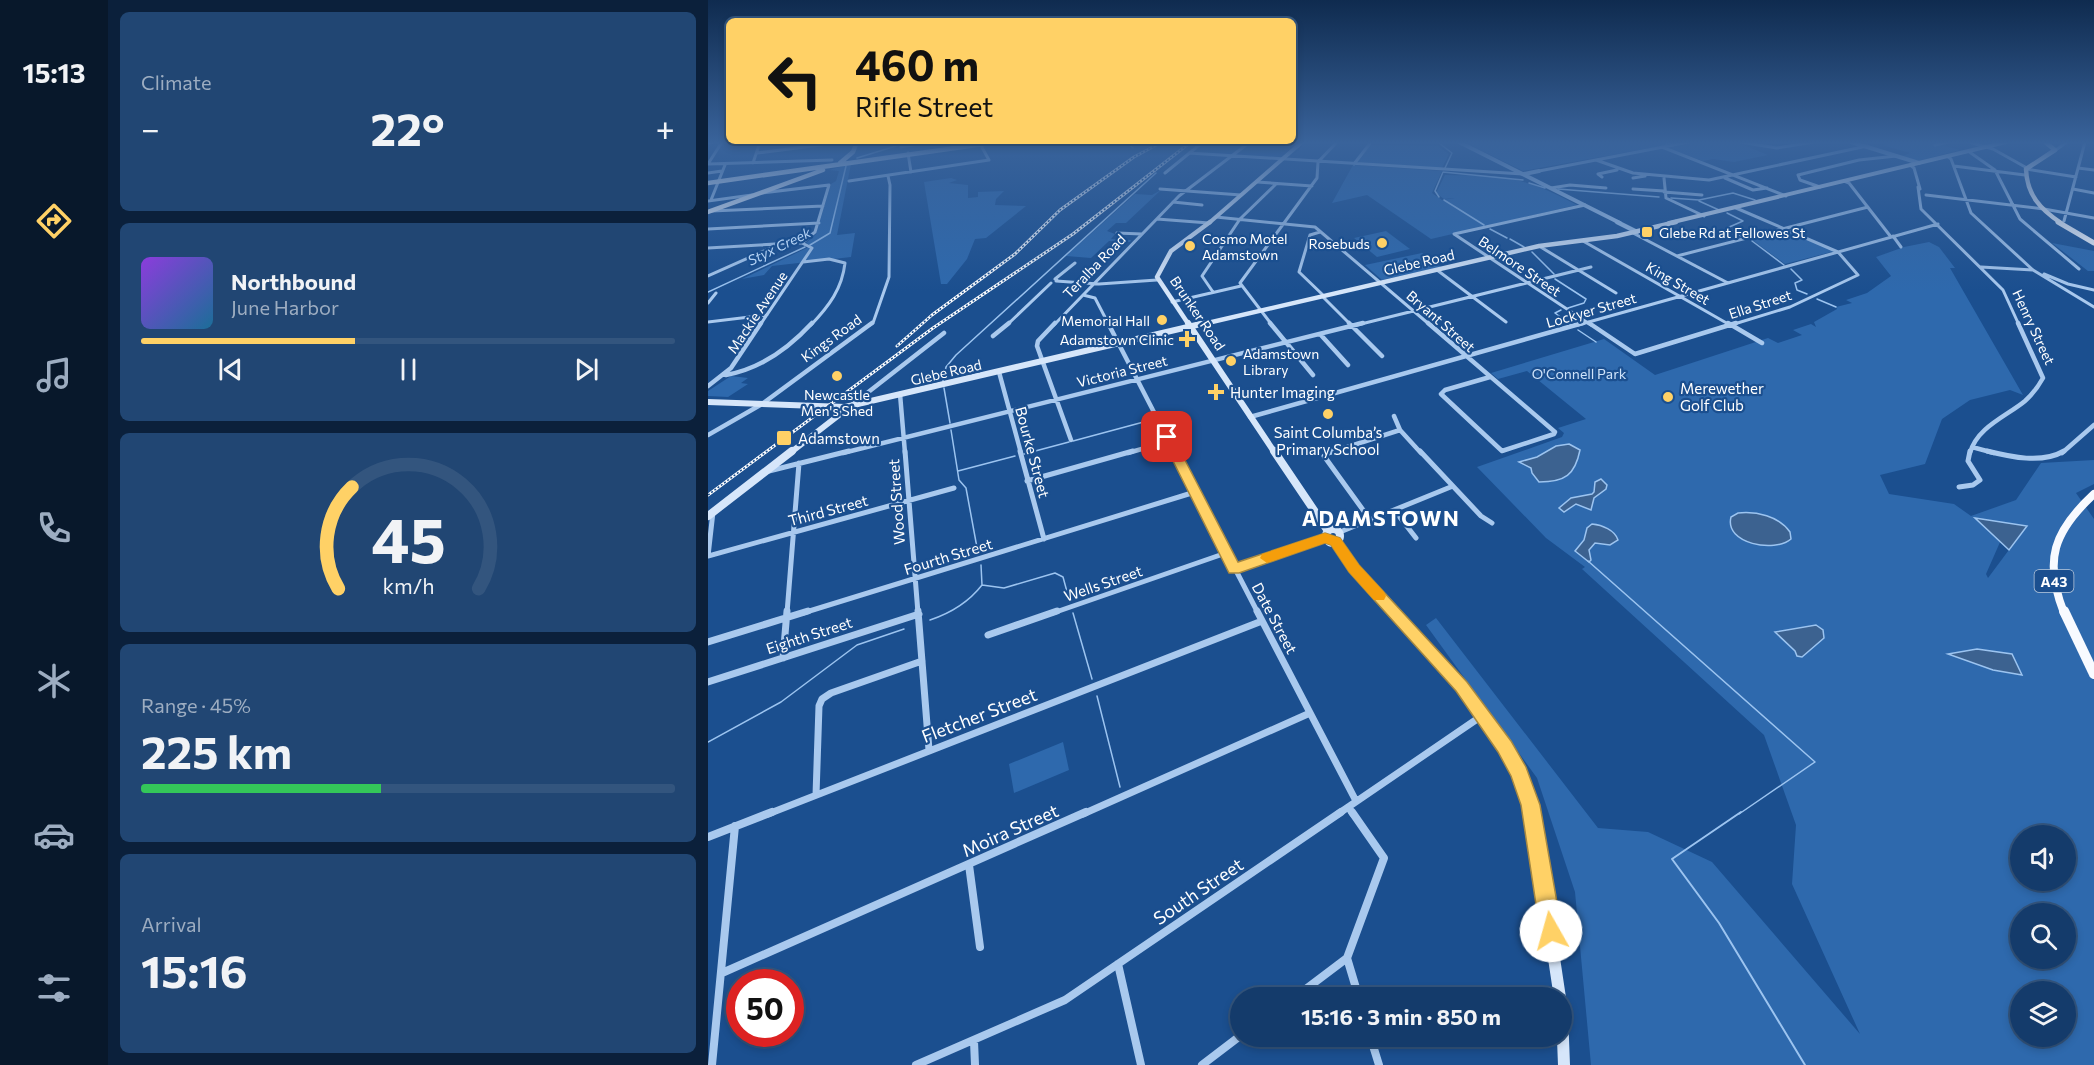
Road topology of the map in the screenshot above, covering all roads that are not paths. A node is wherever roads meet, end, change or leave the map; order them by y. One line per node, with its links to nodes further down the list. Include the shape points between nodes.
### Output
1 (1664, 191): 38 (street, via 1669,200)
2 (762, 192): 21 (main road)
3 (774, 192): 21 (street)
4 (827, 192): 32 (street)
5 (890, 192): 123 (street, Kings Road, via 889,277 873,323)
6 (1185, 192): 28 (street, Teralba Road)
7 (1196, 192): 22 (street)
8 (1245, 192): 22 (main road, Brunker Road)
9 (1268, 192): 42 (street)
10 (1308, 192): 46 (street)
11 (1558, 192): 30 (street)
12 (1671, 192): 23 (street)
13 (1777, 192): 24 (street)
14 (1800, 192): 24 (main road, Glebe Road)
15 (1856, 192): 33 (street)
16 (1919, 192): 47 (street, Henry Street, via 1921,209)
17 (1962, 192): 26 (street)
18 (2005, 192): 31 (street)
19 (2029, 192): 35 (highway)
20 (2072, 192): 37 (street)
21 (752, 195): 27 (street); 36 (main road)
22 (1241, 195): 39 (main road, Brunker Road)
23 (1702, 195)
24 (1786, 195): 34 (main road, Glebe Road)
25 (1926, 195): 26 (street)
26 (1965, 200): 31 (street); 73 (street, via 1971,213)
27 (709, 201)
28 (1173, 202): 29 (street); 41 (street, Teralba Road)
29 (1202, 205)
30 (1585, 205): 52 (street); 65 (street, Belmore Street, via 1454,234)
31 (2012, 205): 35 (street); 70 (street, via 2020,219)
32 (823, 206): 36 (street); 44 (street)
33 (1868, 207): 48 (street); 54 (street)
34 (1736, 208): 38 (main road, Glebe Road); 48 (street)
35 (2044, 209): 37 (street); 56 (highway)
36 (709, 212)
37 (2066, 213): 40 (street); 43 (street)
38 (1704, 216): 52 (main road, Glebe Road)
39 (1216, 217): 42 (street); 45 (main road, Brunker Road)
40 (2094, 218)
41 (1157, 219): 45 (street); 53 (street, Teralba Road)
42 (1240, 219): 46 (street); 83 (street, via 1202,276)
43 (2064, 221)
44 (819, 223): 49 (street); 58 (street)
45 (1209, 223): 75 (main road, Brunker Road, via 1171,250)
46 (1284, 223): 51 (street, Bryant Street, via 1313,226); 81 (street)
47 (1938, 224): 54 (street, Lockyer Street); 69 (street, Henry Street)
48 (1785, 228): 63 (street); 64 (street)
49 (708, 229)
50 (1117, 232): 53 (street)
51 (1320, 232): 77 (street, Bryant Street); 89 (street, via 1310,235 1299,272)
52 (1635, 232): 55 (main road, Glebe Road); 64 (street)
53 (1142, 234): 80 (street, Teralba Road)
54 (1892, 237): 61 (street); 63 (street, Lockyer Street)
55 (1583, 241): 59 (main road, Glebe Road); 88 (street, King Street)
56 (2094, 243)
57 (778, 244): 58 (street); 60 (street); 74 (street)
58 (804, 244): 66 (street, Mackie Avenue, via 812,249)
59 (1539, 246): 65 (main road, Glebe Road); 72 (street)
60 (720, 247): 62 (street)
61 (1901, 247)
62 (708, 250)
63 (1838, 252): 79 (street, Lockyer Street); 99 (street, Ella Street, via 1858,275 1790,307)
64 (1677, 256): 79 (street)
65 (1490, 258): 71 (main road, Glebe Road); 78 (street, Belmore Street)
66 (803, 262): 95 (street, Mackie Avenue); 115 (street, via 845,263 842,281 826,306 809,326 764,363 736,375)
67 (1075, 263): 76 (street)
68 (1591, 267): 72 (street, Victoria Street)
69 (1981, 267): 73 (street); 134 (street, Henry Street, via 2003,291 2043,378 2028,399 1975,438)
70 (2079, 269)
71 (1437, 270): 77 (main road, Glebe Road); 87 (street)
72 (1578, 270): 78 (street, Victoria Street); 85 (street)
73 (2033, 270): 82 (street); 92 (street)
74 (708, 276)
75 (1157, 280): 80 (street); 90 (main road, Brunker Road)
76 (1054, 281): 80 (street); 104 (street)
77 (1382, 283): 89 (main road, Glebe Road); 94 (street, Bryant Street)
78 (1527, 283): 87 (street, Victoria Street); 98 (street, Belmore Street)
79 (1728, 283): 88 (street, Lockyer Street)
80 (1094, 284): 86 (street, Teralba Road)
81 (1241, 286): 83 (street); 93 (street)
82 (2094, 290)
83 (1213, 292): 90 (street)
84 (716, 293): 91 (street)
85 (1616, 293)
86 (1083, 295): 106 (street, Date Street, via 1095,298); 111 (street, Teralba Road, via 1038,341)
87 (1472, 296): 94 (street, Victoria Street); 97 (street)
88 (1678, 296): 98 (street, Lockyer Street); 99 (street, King Street)
89 (1324, 297): 93 (main road, Glebe Road); 100 (street)
90 (1172, 302): 101 (main road, Brunker Road)
91 (708, 303)
92 (2094, 308)
93 (1260, 311): 101 (main road, Glebe Road); 105 (street)
94 (1414, 311): 100 (street, Victoria Street); 110 (street, Bryant Street)
95 (767, 315): 96 (street); 115 (street, Mackie Avenue)
96 (708, 322)
97 (1506, 322)
98 (1586, 323): 108 (street, Belmore Street); 110 (street, Lockyer Street)
99 (1729, 325): 107 (street, King Street); 108 (street, Ella Street)
100 (1352, 326): 103 (street, Victoria Street); 109 (street)
101 (1190, 328): 106 (main road, Glebe Road); 112 (main road, Brunker Road)
102 (944, 333): 124 (street)
103 (1320, 334): 105 (street, Victoria Street); 113 (street)
104 (993, 336)
105 (1287, 343): 112 (street, Victoria Street); 116 (street)
106 (1119, 344): 111 (main road, Glebe Road); 118 (street, Date Street)
107 (1762, 344)
108 (1635, 354)
109 (1382, 356)
110 (1466, 356): 117 (street, Bryant Street); 127 (street, Lockyer Street)
111 (1042, 361): 114 (main road, Glebe Road); 121 (street, Teralba Road)
112 (1213, 361): 118 (street, Victoria Street); 127 (main road, Brunker Road)
113 (1348, 365)
114 (999, 372): 120 (main road, Glebe Road); 125 (street, Bourke Street)
115 (726, 375): 119 (street, Mackie Avenue)
116 (1313, 375)
117 (1490, 377): 117 (street, Bryant Street, via 1441,392 1502,450 1555,432)
118 (1137, 380): 121 (street, Victoria Street); 133 (street, Date Street)
119 (708, 386)
120 (900, 394): 124 (main road, Glebe Road); 131 (street, Wood Street)
121 (1056, 400): 125 (street, Victoria Street); 132 (street, Teralba Road)
122 (708, 402): 123 (main road, Glebe Road)
123 (762, 404): 124 (main road, Glebe Road, via 838,408); 130 (street, Kings Road)
124 (852, 405): 136 (main road)
125 (1010, 412): 131 (street, Victoria Street); 137 (street, Bourke Street)
126 (1394, 416): 129 (street)
127 (1250, 417): 149 (main road, Brunker Road)
128 (2094, 425): 134 (street, via 2054,456 2031,458)
129 (1400, 430): 138 (street); 146 (street, via 1332,450 1324,456)
130 (708, 435)
131 (905, 437): 135 (street, Victoria Street); 143 (street, Wood Street)
132 (1071, 440)
133 (1169, 441): 137 (street); 141 (street, Date Street)
134 (1972, 447): 139 (street, via 1968,461 1980,480)
135 (799, 463): 136 (street, Victoria Street); 148 (street)
136 (764, 472): 145 (main road)
137 (1027, 481): 152 (street, Bourke Street)
138 (1453, 486): 144 (street); 147 (street)
139 (1959, 487)
140 (954, 488): 143 (street, Third Street)
141 (1195, 492): 152 (street, Fourth Street); 153 (street, Date Street)
142 (2094, 494): 164 (highway, A43, via 2067,520 2058,539 2054,584 2061,610)
143 (909, 501): 148 (street, Third Street); 156 (street, Wood Street)
144 (1395, 511): 146 (street); 151 (street)
145 (711, 514): 154 (street)
146 (1371, 521): 150 (street)
147 (1492, 523)
148 (794, 532): 154 (street, Third Street); 158 (street)
149 (1326, 534): 150 (main road); 155 (street)
150 (1338, 537): 167 (main road, via 1354,568 1462,687)
151 (1416, 538)
152 (1044, 539): 156 (street, Fourth Street)
153 (1226, 553): 155 (street, Date Street); 160 (street, Wells Street)
154 (708, 556)
155 (1234, 569): 159 (street, Date Street)
156 (916, 578): 157 (street, Wood Street); 158 (street, Fourth Street)
157 (919, 614): 162 (street, Eighth Street); 163 (street, Wood Street)
158 (786, 618): 161 (street, Fourth Street); 162 (street)
159 (1262, 621): 166 (street, Date Street); 168 (street, Fletcher Street)
160 (988, 635)
161 (708, 642)
162 (783, 658): 165 (street, Eighth Street)
163 (922, 661): 168 (street, Wood Street); 169 (street, via 822,699)
164 (2094, 674)
165 (708, 682)
166 (1310, 713): 170 (street, Date Street); 174 (street, Moira Street)
167 (1483, 716): 170 (street, South Street); 181 (main road, via 1519,773 1531,805)
168 (929, 750): 169 (street, Fletcher Street)
169 (816, 795): 172 (street, Fletcher Street)
170 (1356, 801): 171 (street, South Street)
171 (1348, 807): 176 (street, via 1384,858); 177 (street, South Street)
172 (735, 826): 173 (street, Fletcher Street); 178 (street)
173 (708, 837)
174 (969, 865): 175 (street); 178 (street, Moira Street)
175 (980, 947)
176 (1347, 958): 179 (street); 180 (street)
177 (1118, 964): 182 (street, South Street, via 1065,1000); 189 (street)
178 (722, 973): 186 (street)
179 (1309, 987)
180 (1356, 987)
181 (1559, 987)
182 (974, 1041): 187 (street, South Street); 188 (street)
183 (1230, 1044): 190 (street)
184 (1373, 1047): 191 (street)
185 (1563, 1047): 192 (main road)
186 (712, 1065)
187 (916, 1065)
188 (975, 1065)
189 (1141, 1065)
190 (1202, 1065)
191 (1379, 1065)
192 (1564, 1065)

